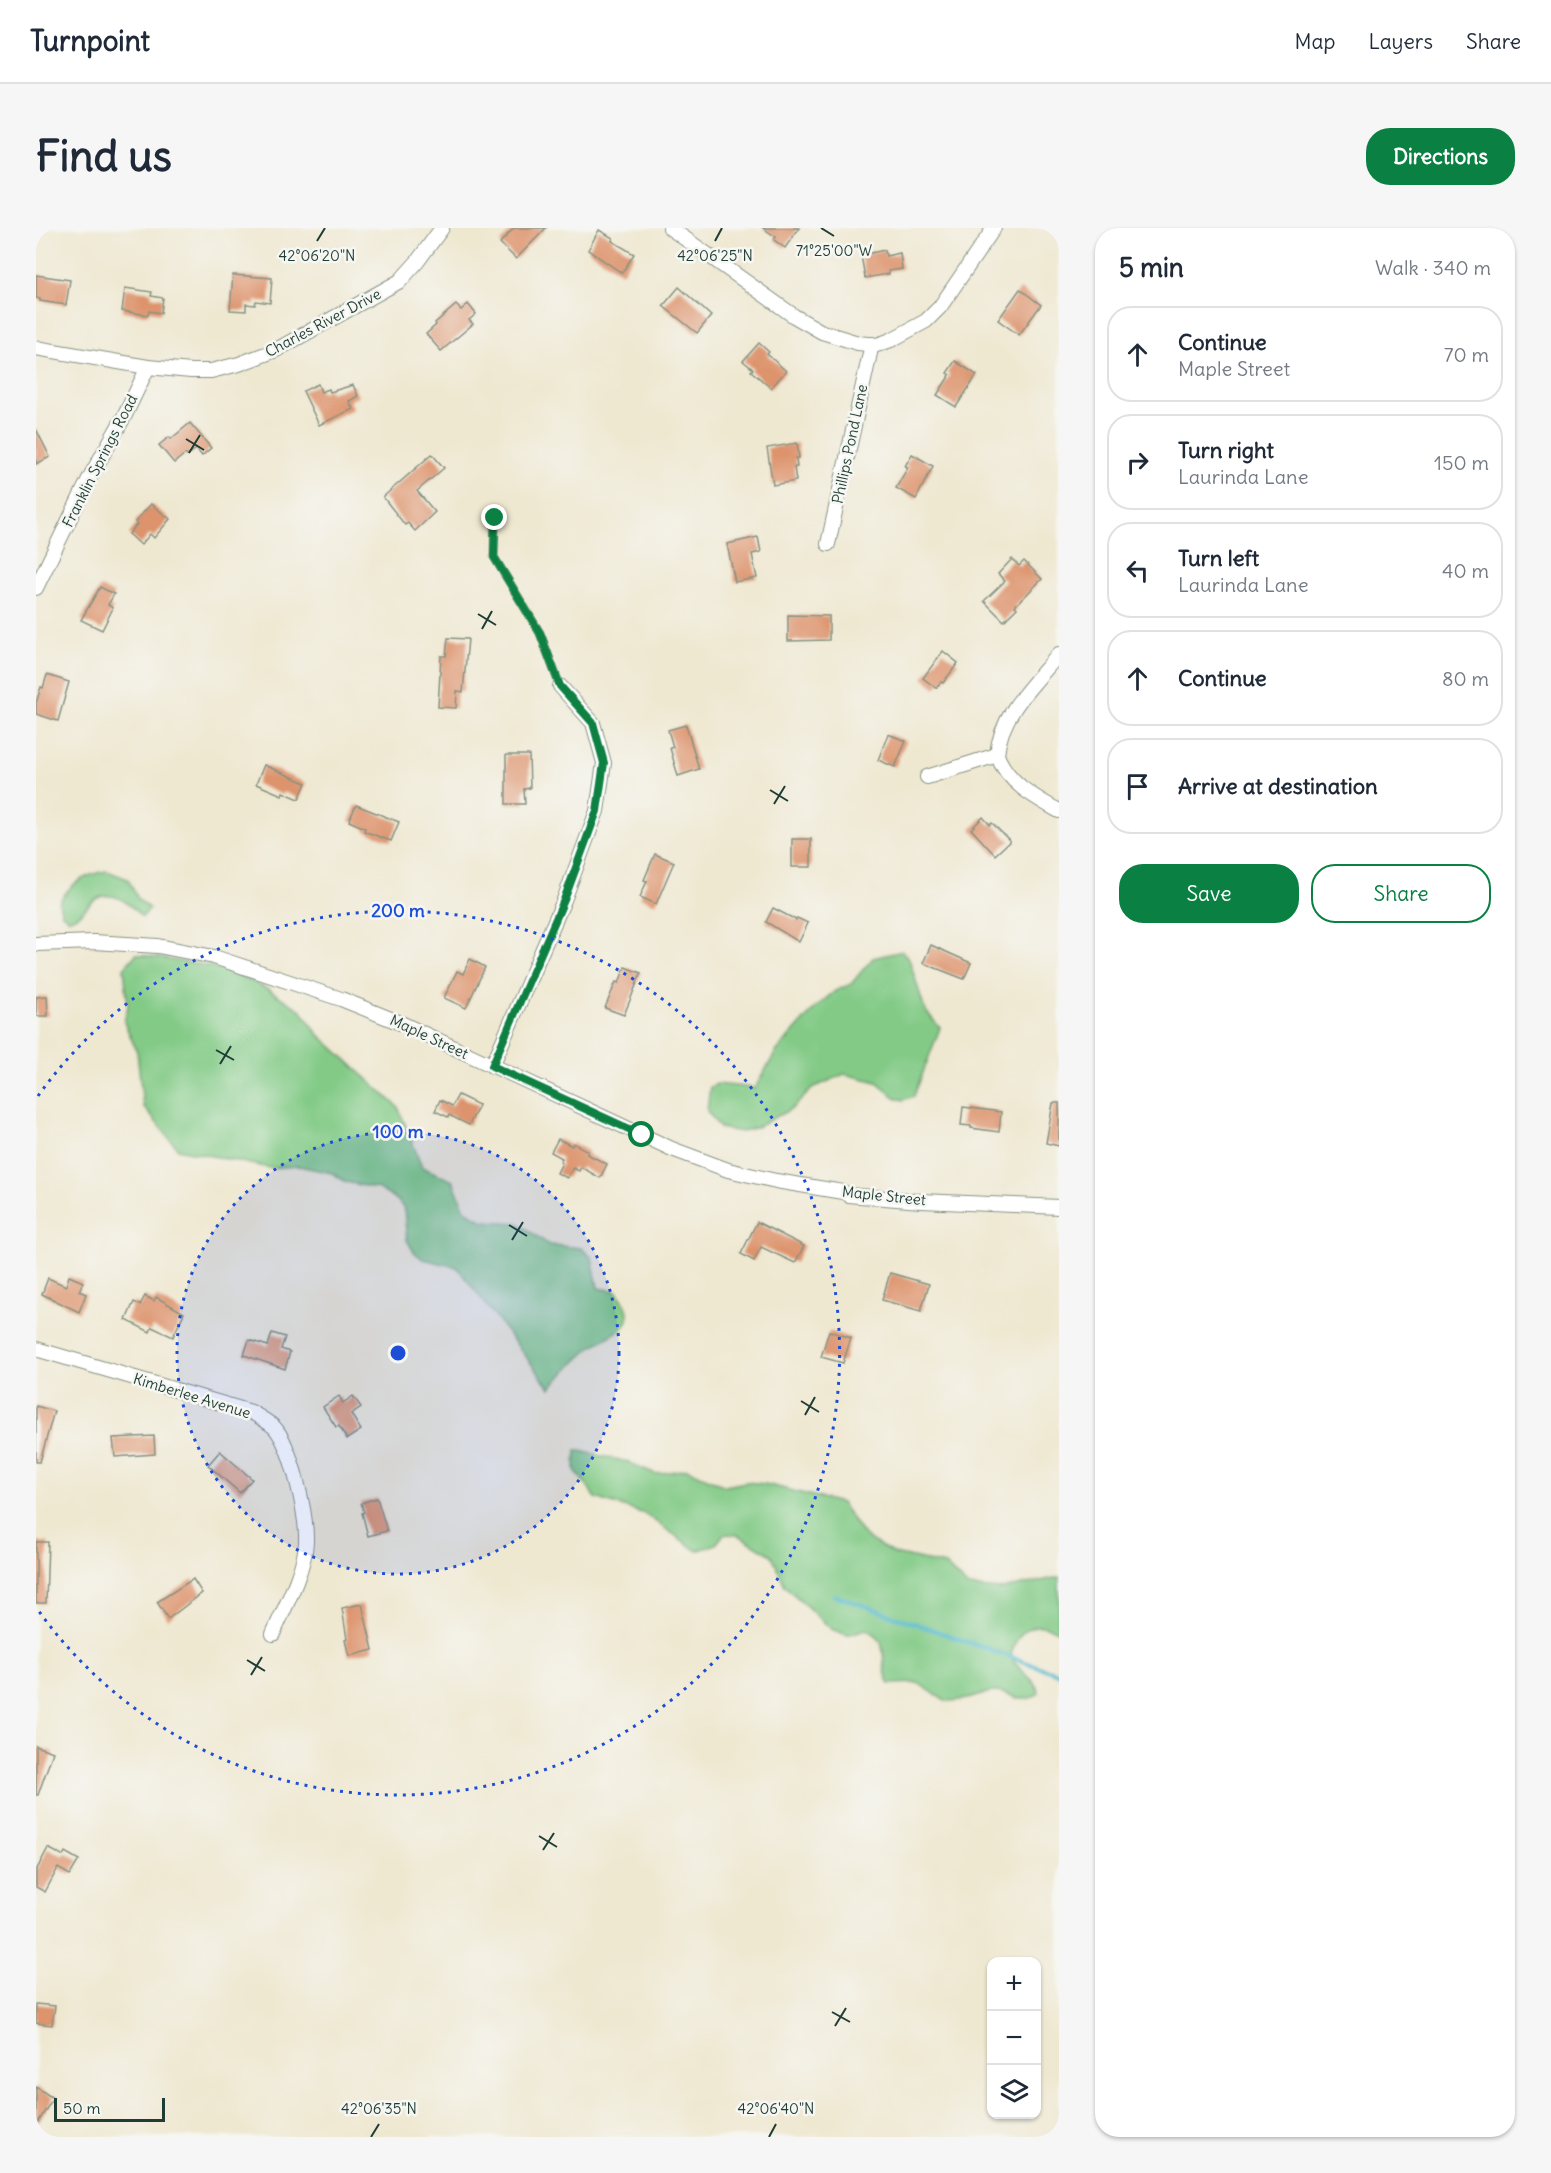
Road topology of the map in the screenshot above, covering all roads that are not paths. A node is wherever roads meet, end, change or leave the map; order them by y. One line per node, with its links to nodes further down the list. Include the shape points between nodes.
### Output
1 (442, 228): 6 (street, Charles River Drive, via 400,281 276,350 212,371)
2 (670, 228): 4 (street, via 794,316 822,332 858,344)
3 (994, 228): 4 (street, via 940,307 926,321 891,340)
4 (872, 344): 8 (street, Phillips Pond Lane)
5 (36, 348): 6 (street, Charles River Drive)
6 (148, 367): 9 (street, Franklin Springs Road)
7 (495, 518): 11 (lane, via 494,557 540,633)
8 (828, 544)
9 (36, 588)
10 (1059, 654): 12 (street, via 1014,708 998,739)
11 (560, 686): 16 (street, via 593,723 604,763 597,811 564,900)
12 (997, 755): 13 (street); 14 (street, via 1003,770 1017,784)
13 (927, 777)
14 (1059, 811)
15 (36, 944): 16 (street, Maple Street, via 158,946 214,957 341,999)
16 (492, 1066): 17 (street, Maple Street, via 672,1149 728,1170 848,1195)
17 (1059, 1207)
18 (36, 1349): 19 (street, Kimberlee Avenue, via 250,1412 275,1428 291,1459 306,1543 293,1588)
19 (273, 1634)

